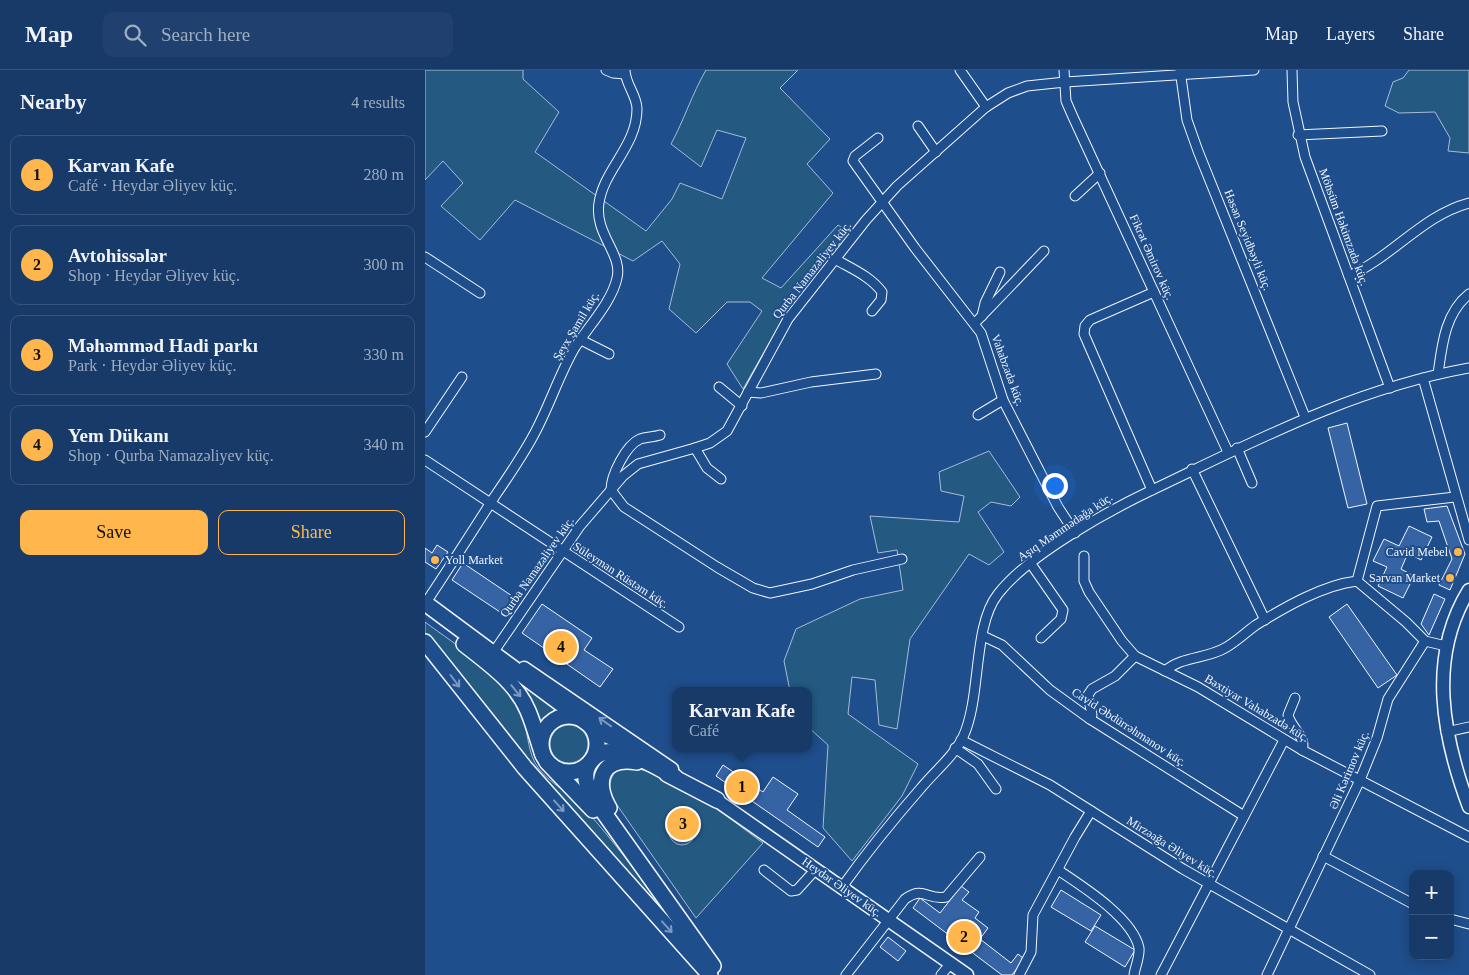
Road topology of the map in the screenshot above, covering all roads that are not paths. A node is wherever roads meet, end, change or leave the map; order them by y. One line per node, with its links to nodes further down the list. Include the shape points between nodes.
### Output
1 (606, 70): 6 (street, via 613,74)
2 (960, 70): 9 (street)
3 (1064, 70): 8 (street, Fikrət Əmirov küç.)
4 (1254, 70): 7 (street, Qurba Namazəliyev küç.)
5 (1292, 70): 12 (street, Möhsüm Həkimzadə küç., via 1291,90)
6 (625, 72): 30 (street, Şeyx Şamil küç., via 635,101 636,116 629,142 603,190 598,212 602,234 619,268 617,279)
7 (1181, 73): 8 (street, Qurba Namazəliyev küç.); 43 (street, Həsən Seyidbəyli küç., via 1187,120 1198,151)
8 (1065, 82): 9 (street, Qurba Namazəliyev küç., via 1027,86); 15 (street, Fikrət Əmirov küç., via 1066,101)
9 (986, 107): 14 (street, Qurba Namazəliyev küç.)
10 (917, 126): 14 (street)
11 (1382, 130): 12 (street)
12 (1298, 135): 23 (street, Möhsüm Həkimzadə küç.)
13 (878, 138): 17 (street, Vahabzadə küç., via 853,161)
14 (936, 152): 17 (street, Qurba Namazəliyev küç.)
15 (1100, 173): 16 (street); 24 (street, Fikrət Əmirov küç.)
16 (1075, 196)
17 (883, 201): 21 (street, Qurba Namazəliyev küç.); 29 (street, Vahabzadə küç., via 920,255)
18 (1469, 203): 23 (street, via 1429,221 1384,257)
19 (1044, 251): 28 (street)
20 (425, 257): 25 (street)
21 (835, 260): 27 (street, via 870,280 882,292 881,300); 39 (street, Qurba Namazəliyev küç., via 788,319)
22 (1000, 272): 28 (street, via 985,303)
23 (1349, 276): 38 (street, Möhsüm Həkimzadə küç.)
24 (1154, 292): 47 (street, Fikrət Əmirov küç.); 53 (street, via 1091,320 1085,326 1084,334)
25 (480, 293)
26 (1469, 294): 34 (street, via 1457,304 1447,326)
27 (872, 311)
28 (983, 316): 29 (street)
29 (975, 324): 40 (street, Vahabzadə küç., via 986,344)
30 (581, 340): 31 (street); 55 (street, Şeyx Şamil küç., via 531,441)
31 (609, 354)
32 (1469, 368): 34 (street, Aşıq Məmmədağa küç.)
33 (876, 374): 39 (street, via 811,382 761,393)
34 (1438, 374): 36 (street, Aşıq Məmmədağa küç.)
35 (462, 377): 44 (street)
36 (1423, 378): 38 (street, Aşıq Məmmədağa küç.); 54 (street)
37 (719, 387): 41 (street)
38 (1390, 388): 43 (street, Aşıq Məmmədağa küç.)
39 (748, 392): 41 (street, Qurba Namazəliyev küç.)
40 (1003, 400): 42 (street); 56 (street, Vahabzadə küç., via 1058,507)
41 (742, 406): 46 (street, Qurba Namazəliyev küç., via 727,431 710,443)
42 (978, 415)
43 (1305, 417): 47 (street, Aşıq Məmmədağa küç.)
44 (425, 432)
45 (660, 435): 52 (street, via 633,444 616,470)
46 (695, 448): 50 (street, via 707,468); 52 (street, Qurba Namazəliyev küç., via 638,464)
47 (1233, 450): 49 (street, Aşıq Məmmədağa küç.); 51 (street, Fikrət Əmirov küç.)
48 (425, 460): 55 (street, Süleyman Rüstəm küç.)
49 (1192, 469): 53 (street, Aşıq Məmmədağa küç.); 66 (street)
50 (721, 479)
51 (1252, 483)
52 (611, 490): 58 (street, Qurba Namazəliyev küç.); 60 (street, via 624,507 717,567 753,588 770,593)
53 (1152, 490): 56 (street, Aşıq Məmmədağa küç., via 1128,500)
54 (1455, 496): 57 (street); 62 (street, via 1377,506)
55 (491, 503): 58 (street, Süleyman Rüstəm küç.); 64 (street, Şeyx Şamil küç.)
56 (1075, 533): 61 (street, Aşıq Məmmədağa küç.)
57 (1469, 540)
58 (562, 551): 67 (street, Süleyman Rüstəm küç.); 73 (street, Qurba Namazəliyev küç.)
59 (1084, 556): 74 (street, Bəxtiyar Vahabzadə küç., via 1084,580 1089,592)
60 (902, 560)
61 (1031, 564): 68 (street, Aşıq Məmmədağa küç., via 998,594 988,612); 69 (street, via 1063,610 1061,618)
62 (1357, 581): 66 (street, via 1325,590); 70 (street)
63 (1469, 590): 72 (main road)
64 (425, 604): 73 (main road); 78 (highway)
65 (425, 615): 85 (highway, one-way to 85, via 489,664 520,695)
66 (1265, 620): 75 (street, via 1227,648 1181,662)
67 (679, 627)
68 (983, 636): 77 (street, Cavid Əbdürrəhmanov küç., via 1002,646 1050,690); 81 (street, Aşıq Məmmədağa küç., via 976,693)
69 (1041, 638)
70 (1425, 641): 72 (street); 89 (street, Əli Kərimov küç., via 1388,699)
71 (425, 642): 110 (highway, one-way to 110, via 525,768)
72 (1446, 646): 80 (main road, via 1443,690)
73 (495, 650): 87 (main road, one-way to 73)
74 (1135, 656): 75 (street, Bəxtiyar Vahabzadə küç.); 77 (street, via 1115,676 1092,689 1088,695)
75 (1165, 671): 82 (street, Bəxtiyar Vahabzadə küç., via 1198,687)
76 (1295, 698): 84 (street, via 1288,715 1303,739)
77 (1090, 719): 94 (street, Cavid Əbdürrəhmanov küç.)
78 (587, 723): 85 (highway, via 564,717 549,724 541,739); 86 (highway, via 597,745); 87 (main road, via 612,740)
79 (1469, 727): 80 (street)
80 (1446, 732): 92 (main road)
81 (961, 740): 83 (street, Aşıq Məmmədağa küç.); 93 (street, Mirzəağa Əliyev küç., via 1025,771)
82 (1285, 740): 84 (street, Bəxtiyar Vahabzadə küç.); 94 (street)
83 (955, 748): 90 (street, via 978,764); 102 (street, Aşıq Məmmədağa küç., via 887,827)
84 (1302, 750): 89 (street, Bəxtiyar Vahabzadə küç.)
85 (545, 759): 86 (highway, via 554,768 570,772 585,767); 108 (highway, via 597,814)
86 (591, 761): 88 (highway, via 605,751 615,751 637,757); 108 (highway, via 585,774 591,793)
87 (666, 764): 91 (main road, Heydər Əliyev küç.)
88 (675, 777): 91 (highway); 108 (highway, via 638,763 619,762 604,773 600,788 608,807)
89 (1360, 780): 95 (street, Bəxtiyar Vahabzadə küç.); 96 (street, Əli Kərimov küç.)
90 (996, 789)
91 (717, 800): 98 (main road, Heydər Əliyev küç.)
92 (1469, 807)
93 (1091, 811): 100 (street); 101 (street, Mirzəağa Əliyev küç.)
94 (1244, 816): 101 (street)
95 (1469, 837)
96 (1323, 856): 103 (street); 107 (street, Əli Kərimov küç.)
97 (980, 857): 104 (street, via 946,897 934,898 915,892)
98 (815, 868): 99 (street, via 797,890 791,891); 102 (main road, Heydər Əliyev küç.)
99 (764, 870)
100 (1058, 870): 115 (street, via 1033,914 1031,952); 116 (street, via 1112,909 1134,938 1139,953)
101 (1210, 885): 107 (street, Mirzəağa Əliyev küç.); 117 (street)
102 (842, 887): 104 (main road, Heydər Əliyev küç.)
103 (1409, 902)
104 (889, 919): 109 (main road, Heydər Əliyev küç.); 112 (street)
105 (1454, 920): 106 (street)
106 (1469, 924)
107 (1289, 929): 118 (street, Əli Kərimov küç.); 119 (street, Mirzəağa Əliyev küç.)
108 (695, 941): 111 (highway)
109 (951, 963): 113 (street); 114 (main road, Heydər Əliyev küç.)
110 (710, 975)
111 (720, 975)
112 (846, 975)
113 (941, 975)
114 (967, 975)
115 (1019, 975)
116 (1134, 975)
117 (1161, 975)
118 (1267, 975)
119 (1370, 975)

